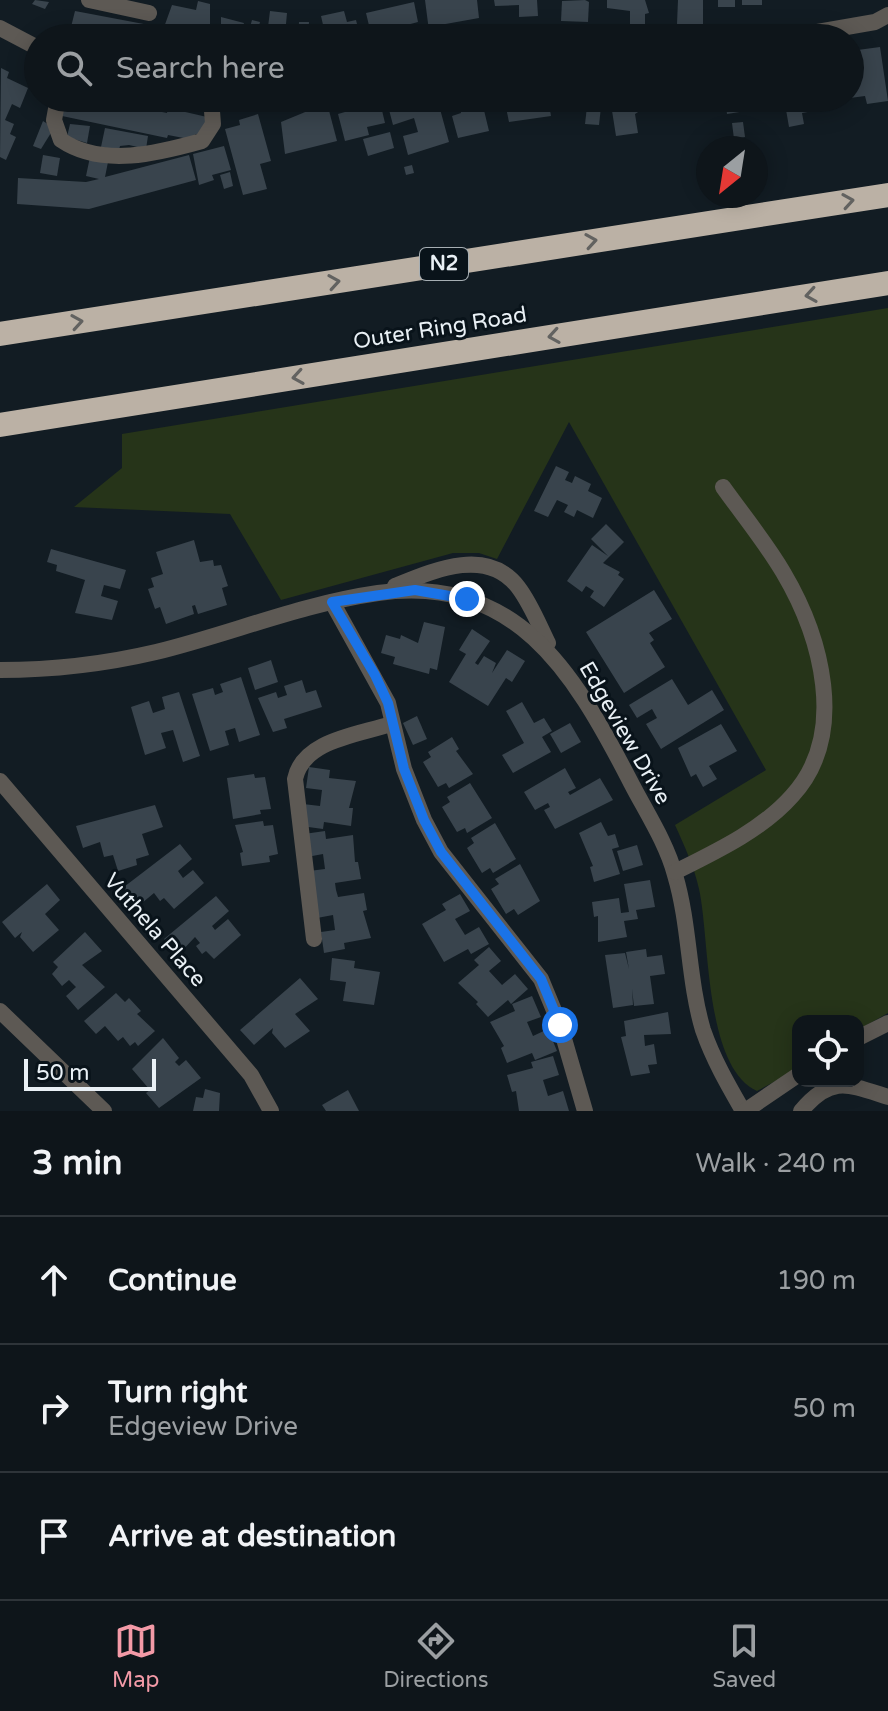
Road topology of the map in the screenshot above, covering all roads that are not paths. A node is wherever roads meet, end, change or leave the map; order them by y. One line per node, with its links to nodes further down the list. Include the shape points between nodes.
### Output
1 (89, 0): 2 (street)
2 (117, 3): 3 (street)
3 (149, 13)
4 (887, 19): 5 (street)
5 (860, 24)
6 (0, 28): 7 (street)
7 (24, 41)
8 (55, 112): 9 (street, via 61,140 79,149 126,155 202,141 213,124)
9 (212, 112)
10 (888, 195): 12 (highway, N2, one-way to 10)
11 (888, 283): 13 (highway, Outer Ring Road, one-way to 13)
12 (0, 334)
13 (0, 425)
14 (723, 487): 21 (street, via 783,572 812,630 824,687 823,732 813,764 793,795 715,853)
15 (377, 593): 16 (street, Edgeview Drive); 17 (street, Edgeview Drive, via 415,590 467,599 526,628); 17 (street, via 448,566 483,566 517,584)
16 (332, 602): 18 (street, Edgeview Drive, via 156,652 85,665); 19 (street, via 375,675)
17 (554, 655): 21 (street, Edgeview Drive, via 616,754)
18 (0, 670)
19 (391, 724): 22 (street, via 309,752 297,769); 30 (street, via 419,807 441,852 541,979)
20 (0, 781): 29 (street, Vuthela Place, via 251,1075)
21 (675, 872): 31 (street, Edgeview Drive, via 703,1027 716,1064)
22 (314, 939)
23 (0, 1011): 28 (street)
24 (888, 1023): 25 (street)
25 (864, 1035)
26 (792, 1079): 31 (street)
27 (888, 1097): 32 (street, via 835,1084 816,1093)
28 (104, 1111)
29 (271, 1111)
30 (585, 1111)
31 (744, 1111)
32 (801, 1111)

